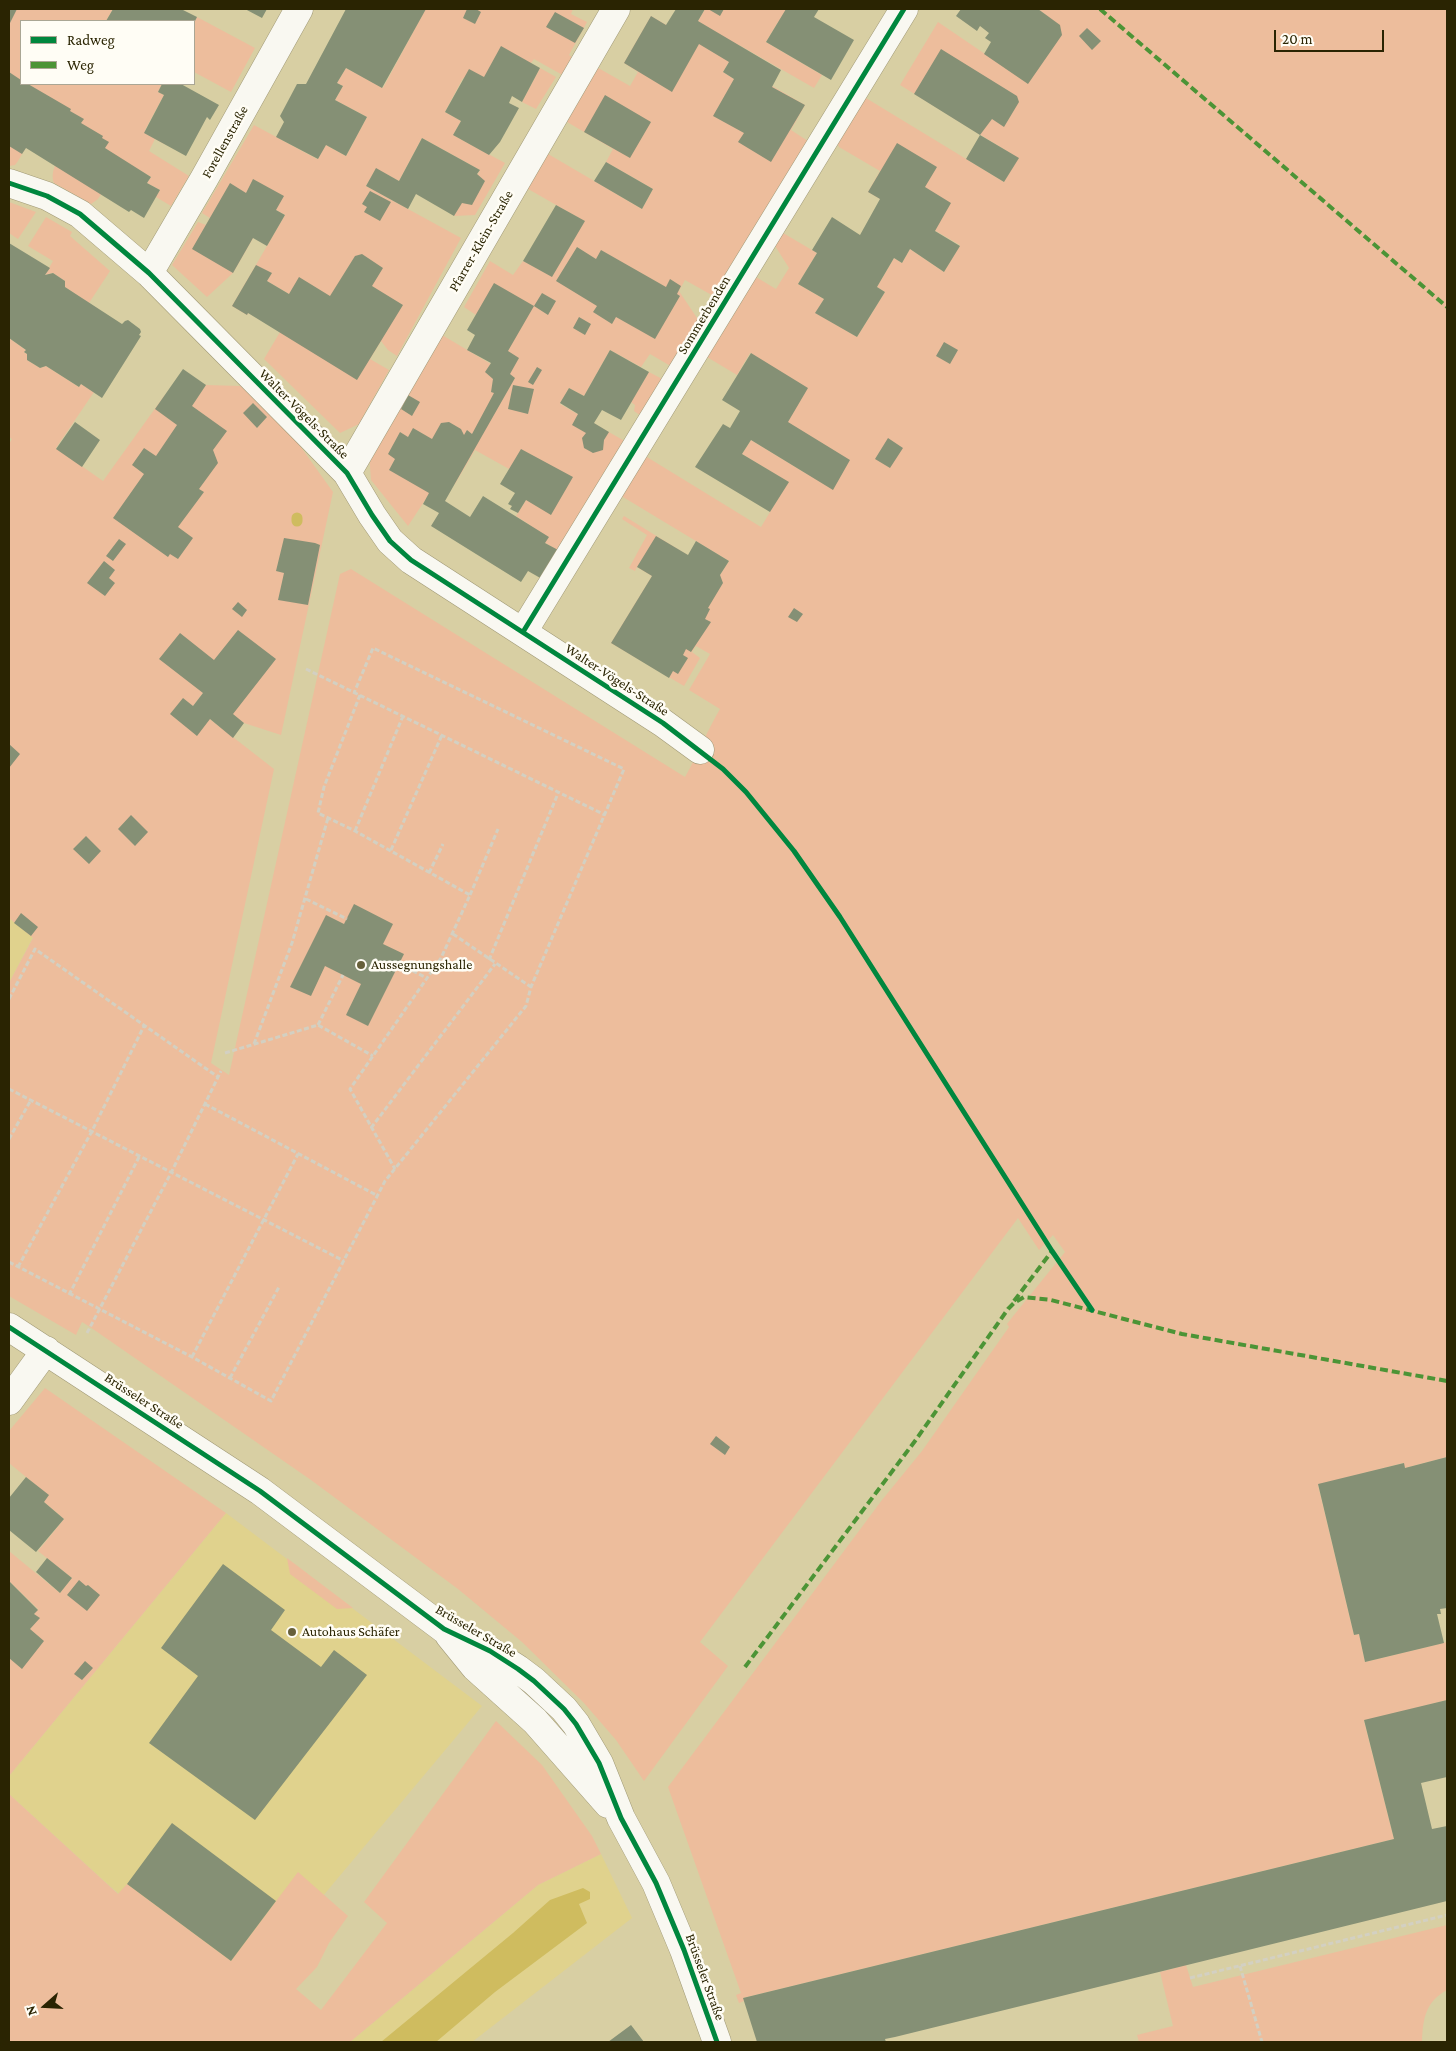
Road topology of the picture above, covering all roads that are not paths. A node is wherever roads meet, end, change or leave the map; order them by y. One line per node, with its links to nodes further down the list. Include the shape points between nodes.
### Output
1 (298, 9): 5 (street, Forellenstraße, via 204,180)
2 (616, 9): 6 (street, Pfarrer-Klein-Straße)
3 (904, 9): 7 (street, Sommerbenden)
4 (9, 183): 5 (street, Walter-Vögels-Straße, via 46,196 80,214)
5 (148, 273): 6 (street, Walter-Vögels-Straße)
6 (347, 473): 7 (street, Walter-Vögels-Straße, via 390,541 411,560)
7 (523, 632): 8 (street, Walter-Vögels-Straße, via 663,722)
8 (700, 750)
9 (9, 1327): 10 (street, Brüsseler Straße)
10 (46, 1350): 11 (street); 12 (street, Brüsseler Straße, via 260,1491 444,1629 490,1651 518,1669 564,1709 599,1763 621,1818 656,1883)
11 (9, 1401)
12 (717, 2042)

